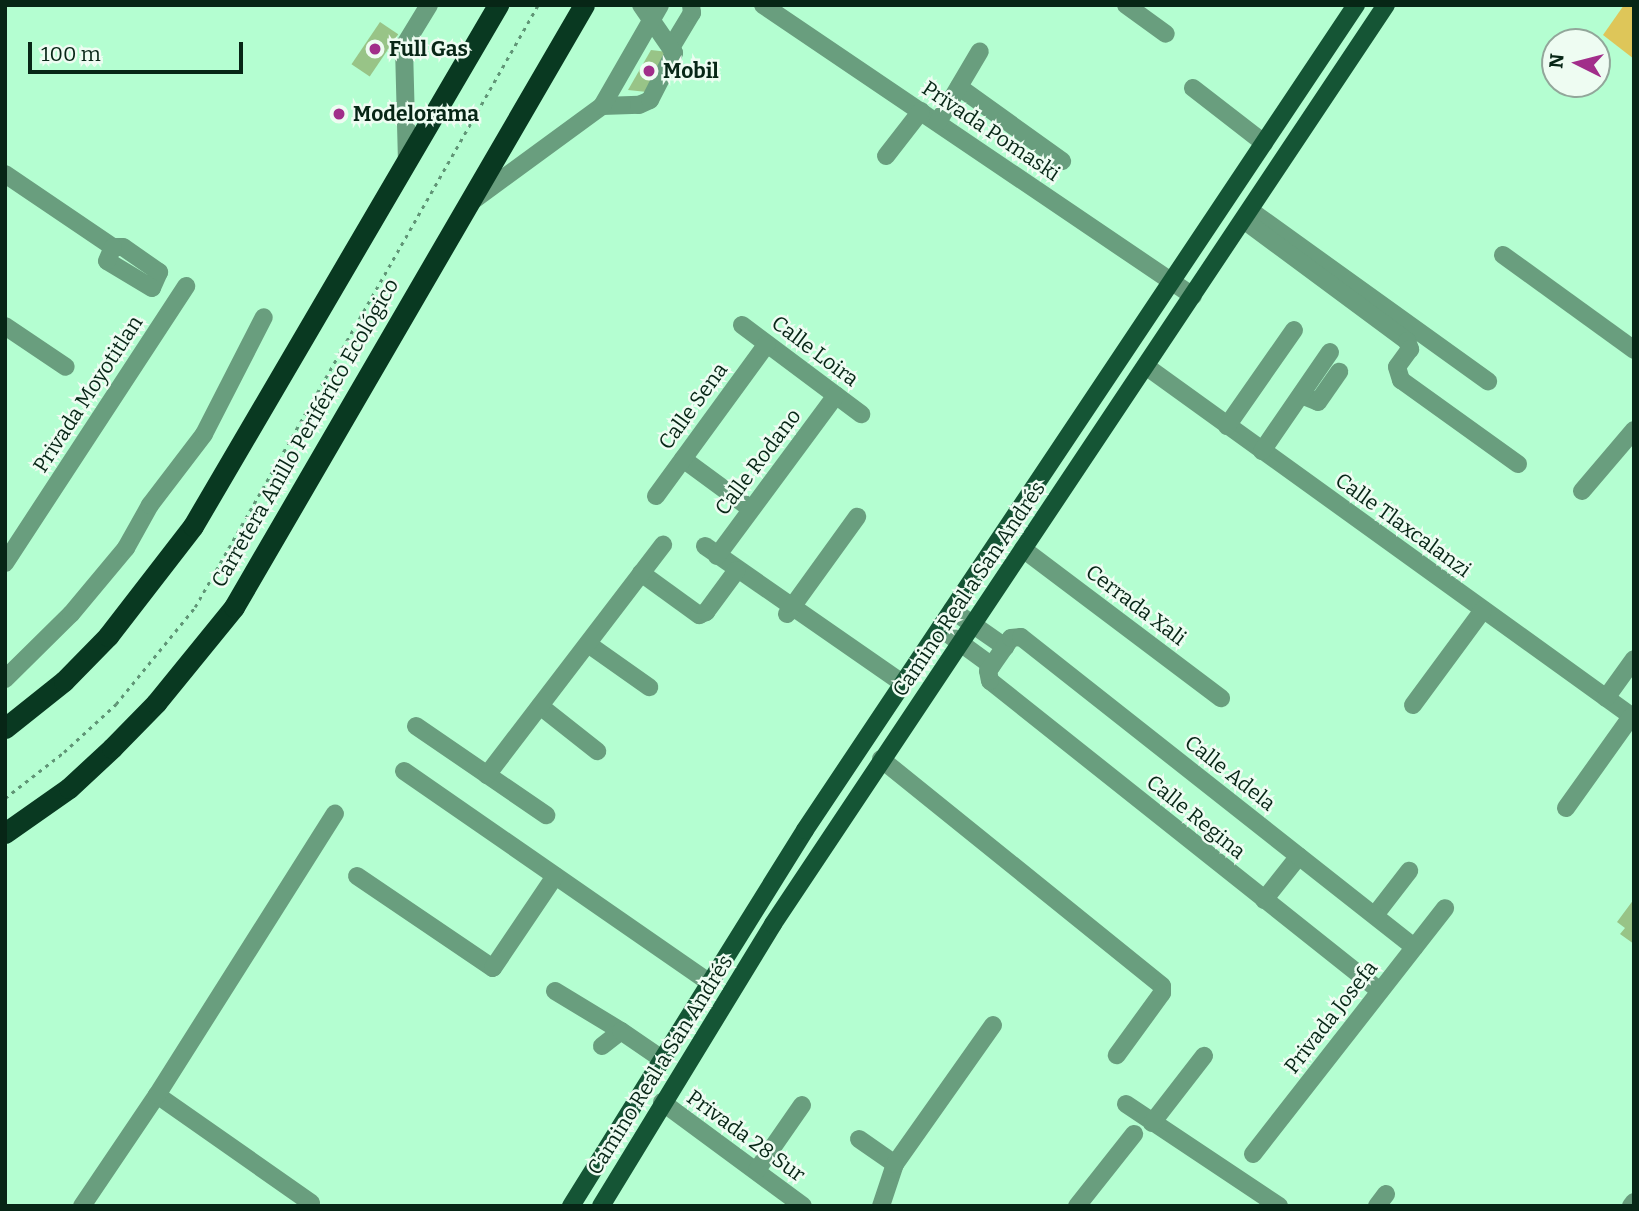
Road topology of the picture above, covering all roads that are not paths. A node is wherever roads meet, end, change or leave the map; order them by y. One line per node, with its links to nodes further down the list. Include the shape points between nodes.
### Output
1 (429, 5): 24 (street, via 404,46)
2 (498, 5): 24 (highway)
3 (584, 5): 27 (highway, Carretera Anillo Periférico Ecológico)
4 (660, 5): 10 (street)
5 (691, 5): 12 (street, via 692,13)
6 (763, 5): 17 (street, Privada Pomaski)
7 (1126, 5): 11 (street)
8 (1356, 5): 18 (main road, Camino Real a San Andrés)
9 (1387, 5): 20 (main road, Camino Real a San Andrés)
10 (645, 13): 12 (street); 16 (street)
11 (1166, 34)
12 (673, 46): 16 (street, via 674,53 650,100 639,105)
13 (981, 51): 14 (street)
14 (959, 87): 19 (street); 23 (street)
15 (1193, 88): 21 (street)
16 (602, 106): 27 (street)
17 (921, 111): 19 (street, Privada Pomaski); 22 (street)
18 (1283, 113): 20 (main road); 21 (main road, Camino Real a San Andrés)
19 (938, 122): 30 (street, Privada Pomaski)
20 (1306, 128): 28 (main road, Camino Real a San Andrés)
21 (1264, 143): 30 (main road, Camino Real a San Andrés)
22 (886, 156)
23 (1062, 161)
24 (407, 164): 80 (highway, via 224,476 165,566 64,681)
25 (5, 174): 26 (street, via 110,252)
26 (5, 187)
27 (465, 207): 88 (highway, Carretera Anillo Periférico Ecológico, via 234,607 113,748 69,788)
28 (1248, 216): 32 (main road, Camino Real a San Andrés); 43 (street); 51 (street, via 1407,341 1410,349 1397,367 1401,380)
29 (1503, 255): 38 (street)
30 (1171, 279): 32 (street, Privada Pomaski); 62 (main road, Camino Real a San Andrés)
31 (186, 286): 58 (street, Privada Moyotitlan)
32 (1193, 296): 41 (main road, Camino Real a San Andrés)
33 (264, 317): 71 (street, via 204,434 150,505 127,548 71,614)
34 (742, 325): 37 (street, Calle Loira)
35 (5, 326): 40 (street)
36 (1294, 330): 47 (street)
37 (767, 344): 44 (street, Calle Loira); 50 (street, Calle Sena)
38 (1634, 350)
39 (1330, 352): 45 (street)
40 (66, 367)
41 (1147, 367): 47 (street, Calle Tlaxcalanzi); 57 (main road, Camino Real a San Andrés)
42 (1339, 372): 45 (street, via 1318,402)
43 (1488, 381)
44 (836, 395): 46 (street, Calle Loira); 54 (street, Calle Rodano)
45 (1301, 395): 49 (street)
46 (861, 414)
47 (1227, 426): 49 (street, Calle Tlaxcalanzi)
48 (1634, 430): 52 (street)
49 (1262, 451): 63 (street, Calle Tlaxcalanzi)
50 (683, 459): 53 (street, Calle Sena); 54 (street)
51 (1518, 464)
52 (1582, 491)
53 (656, 496)
54 (751, 509): 59 (street, Calle Rodano, via 711,551)
55 (857, 517): 61 (street)
56 (663, 545): 60 (street)
57 (1023, 549): 64 (main road, Camino Real a San Andrés); 74 (street, Cerrada Xali)
58 (5, 563)
59 (737, 570): 60 (street, via 699,615); 61 (street, via 762,588 769,600)
60 (641, 573): 68 (street)
61 (790, 610): 73 (street)
62 (952, 610): 64 (street, Calle Adela); 65 (main road, Camino Real a San Andrés)
63 (1483, 610): 75 (street, Calle Tlaxcalanzi); 76 (street)
64 (972, 625): 66 (main road, Camino Real a San Andrés); 67 (street, Calle Adela)
65 (940, 628): 66 (street, Calle Regina); 73 (main road, Camino Real a San Andrés)
66 (960, 642): 70 (street, Calle Regina); 82 (main road, Camino Real a San Andrés)
67 (1011, 642): 70 (street); 89 (street, Calle Adela)
68 (588, 644): 72 (street); 77 (street)
69 (1634, 659): 75 (street)
70 (989, 671): 93 (street, Calle Regina)
71 (5, 679)
72 (649, 687)
73 (899, 687): 97 (main road, Camino Real a San Andrés)
74 (1221, 698)
75 (1606, 698): 78 (street, Calle Tlaxcalanzi)
76 (1413, 705)
77 (540, 706): 81 (street); 84 (street)
78 (1632, 718): 85 (street)
79 (416, 726): 84 (street)
80 (5, 728)
81 (597, 751)
82 (881, 759): 103 (street, via 1162,986 1162,993); 107 (main road, Camino Real a San Andrés)
83 (404, 771): 92 (street)
84 (488, 775): 87 (street)
85 (1566, 807)
86 (335, 813): 106 (street)
87 (546, 815)
88 (5, 833)
89 (1299, 856): 93 (street); 95 (street, Calle Adela)
90 (1409, 871): 95 (street)
91 (357, 876): 92 (street, via 493,968)
92 (555, 876): 97 (street)
93 (1264, 900): 99 (street, Calle Regina)
94 (1445, 908): 96 (street, Privada Josefa)
95 (1375, 915): 96 (street, Calle Adela)
96 (1414, 947): 99 (street, Privada Josefa)
97 (707, 981): 105 (main road, Camino Real a San Andrés)
98 (555, 991): 101 (street)
99 (1380, 991): 115 (street, Privada Josefa)
100 (993, 1025): 116 (street)
101 (621, 1031): 102 (street); 105 (street)
102 (601, 1046)
103 (1117, 1055)
104 (1204, 1056): 110 (street)
105 (659, 1057): 112 (main road, Camino Real a San Andrés)
106 (158, 1095): 118 (street); 119 (street)
107 (662, 1102): 114 (main road, Camino Real a San Andrés); 117 (street, Privada 28 Sur)
108 (1125, 1104): 110 (street)
109 (802, 1105): 117 (street)
110 (1152, 1123): 125 (street)
111 (1134, 1134): 124 (street)
112 (611, 1135): 114 (main road); 120 (main road, Camino Real a San Andrés)
113 (859, 1139): 116 (street)
114 (633, 1148): 121 (main road, Camino Real a San Andrés)
115 (1254, 1154)
116 (895, 1164): 123 (street)
117 (757, 1170): 122 (street, Privada 28 Sur)
118 (311, 1203)
119 (82, 1206)
120 (571, 1206)
121 (601, 1206)
122 (803, 1206)
123 (881, 1206)
124 (1077, 1206)
125 (1279, 1206)

